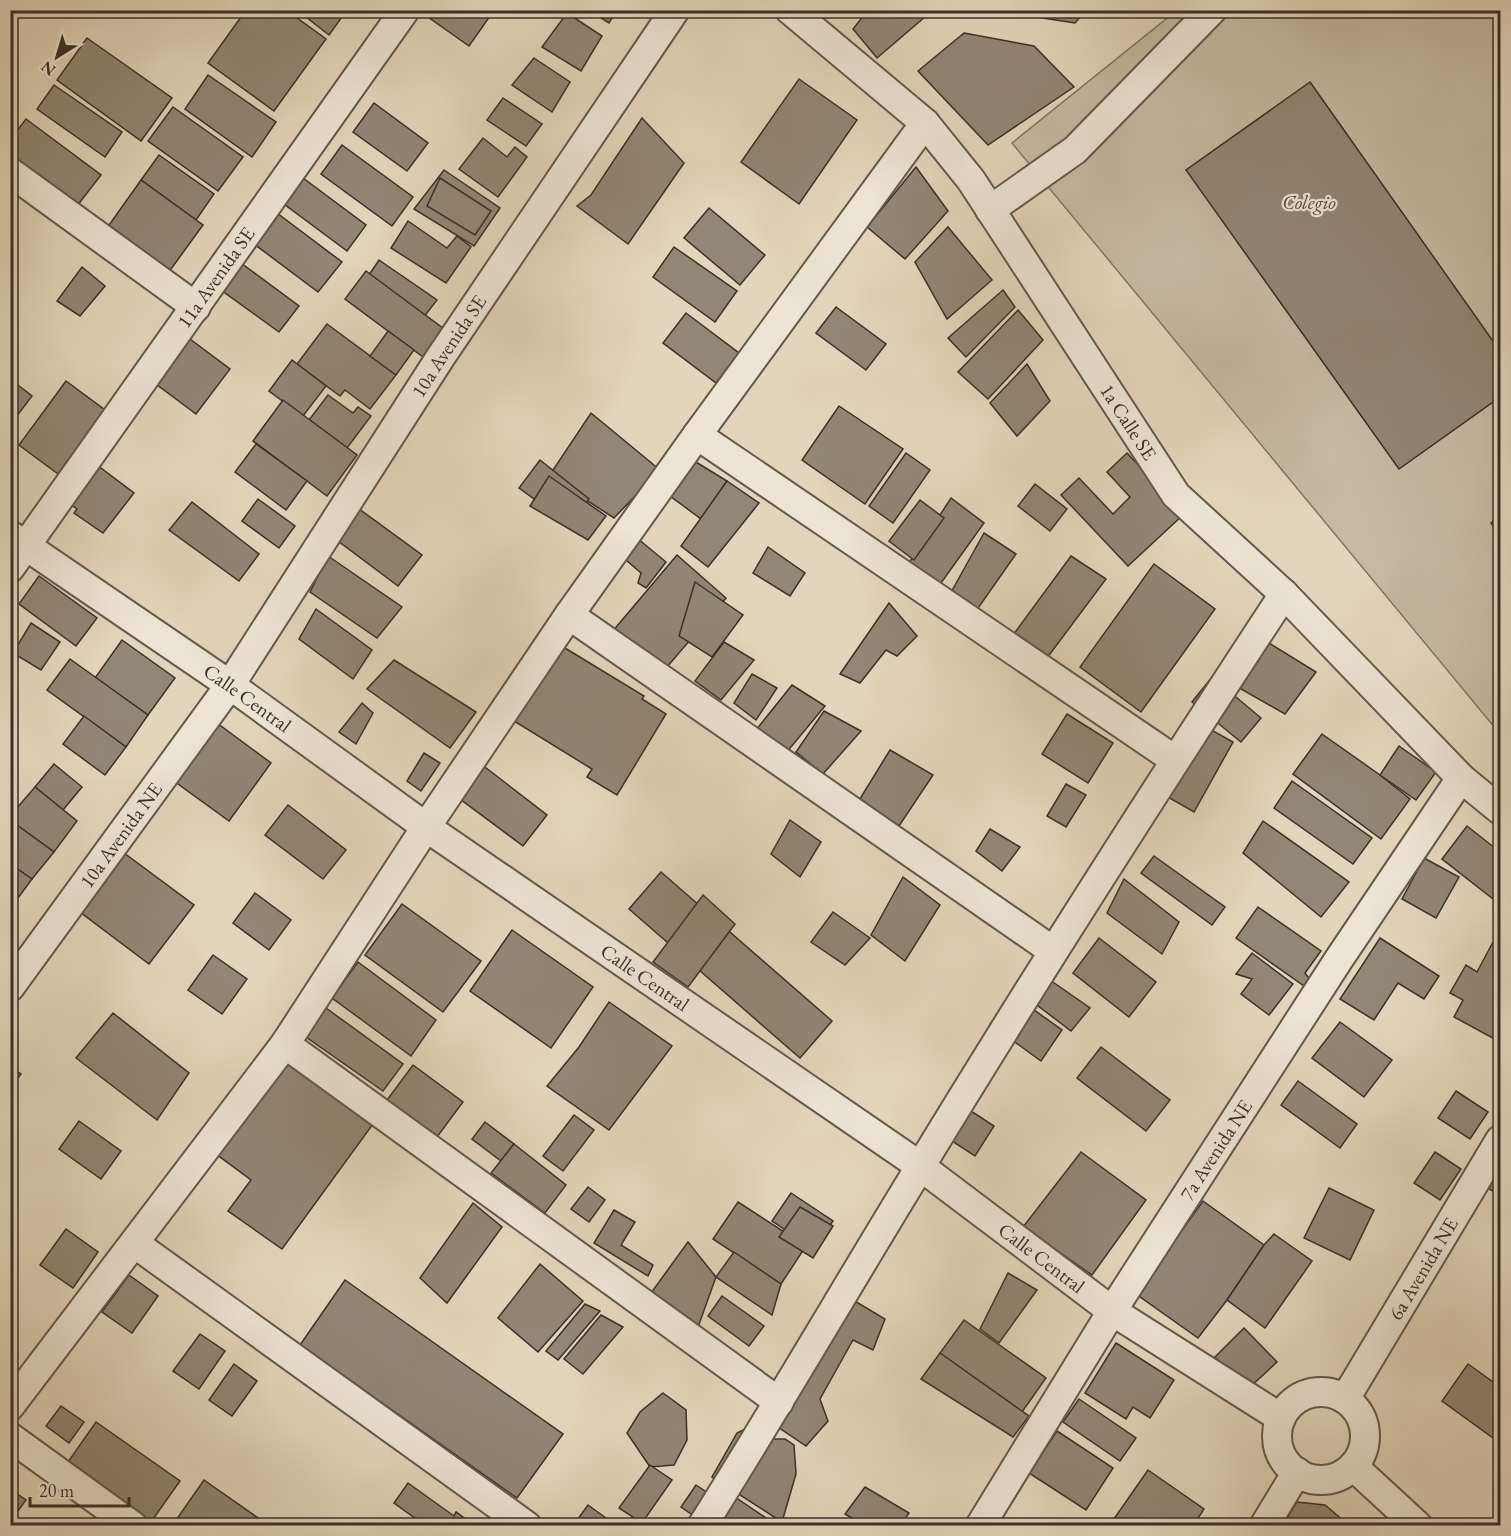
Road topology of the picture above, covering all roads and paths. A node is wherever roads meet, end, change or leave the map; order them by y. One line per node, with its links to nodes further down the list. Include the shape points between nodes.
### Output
1 (405, 10): 8 (street, 11a Avenida SE)
2 (675, 10): 13 (street, 10a Avenida SE, via 440,358)
3 (790, 10): 5 (street, 1a Calle SE)
4 (1212, 10): 7 (street, via 1075,150)
5 (925, 123): 7 (street, 1a Calle SE); 9 (street)
6 (10, 172): 8 (street)
7 (990, 210): 11 (street, 1a Calle SE, via 1176,495)
8 (196, 307): 10 (street, 11a Avenida SE)
9 (697, 435): 12 (street); 14 (street)
10 (16, 550): 13 (street, Calle Central)
11 (1284, 594): 14 (street); 15 (street, 1a Calle SE)
12 (569, 615): 17 (street); 18 (street)
13 (230, 685): 17 (street, Calle Central); 19 (street, 10a Avenida NE)
14 (1175, 760): 18 (street)
15 (1461, 778): 16 (street, 1a Calle SE); 24 (street, 7a Avenida NE)
16 (1500, 810)
17 (426, 827): 20 (street); 22 (street, Calle Central)
18 (1053, 951): 22 (street)
19 (10, 987)
20 (285, 1044): 23 (street); 26 (street)
21 (1500, 1140): 25 (street, 6a Avenida NE)
22 (920, 1166): 24 (street, Calle Central); 26 (street)
23 (134, 1244): 27 (street); 33 (street)
24 (1112, 1311): 28 (street, Calle Central); 35 (street, 7a Avenida NE)
25 (1345, 1399): 28 (street, via 1316,1392 1302,1396); 30 (street, via 1357,1410 1365,1439 1362,1454)
26 (778, 1402): 34 (street)
27 (10, 1406)
28 (1281, 1418): 31 (street, via 1279,1448)
29 (10, 1437): 32 (street)
30 (1353, 1466): 31 (street, via 1326,1480); 37 (street)
31 (1297, 1472): 36 (street)
32 (133, 1526)
33 (527, 1526)
34 (702, 1526)
35 (980, 1526)
36 (1263, 1526)
37 (1418, 1526)

